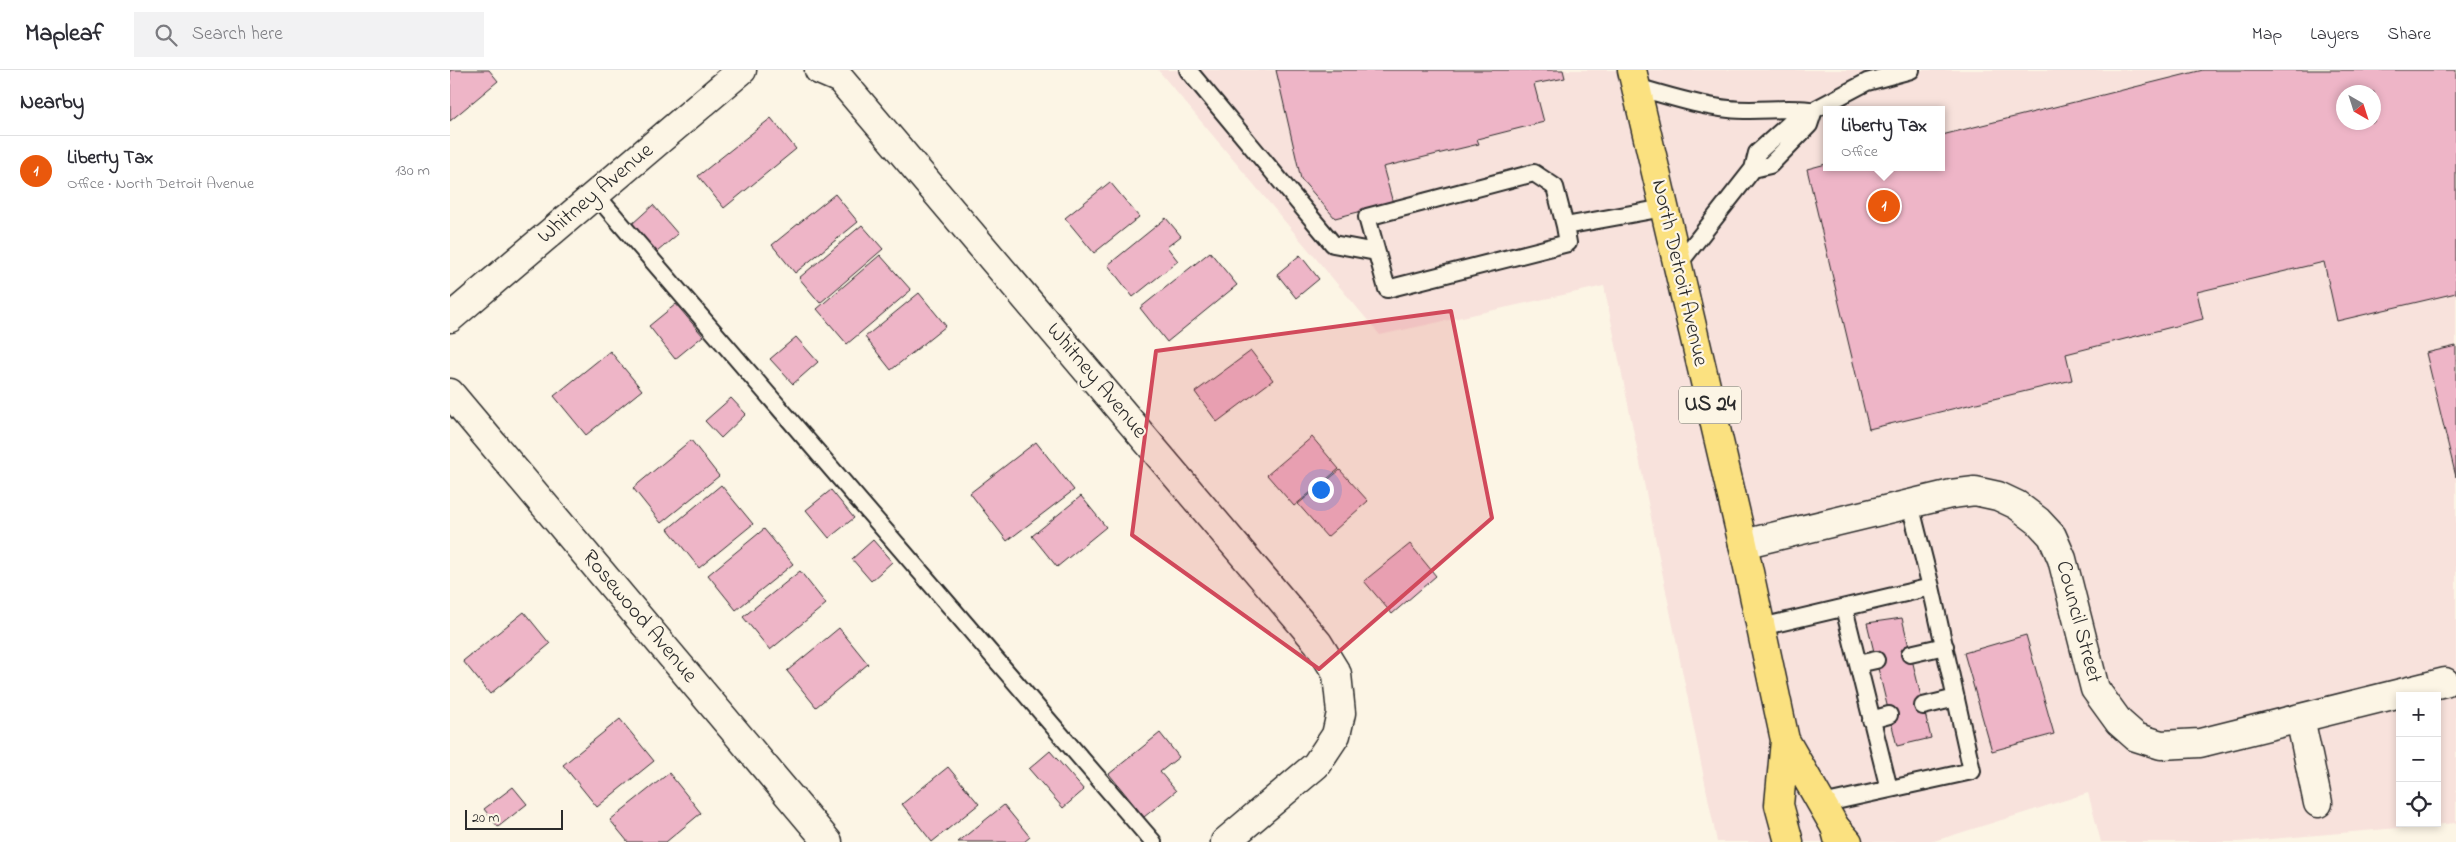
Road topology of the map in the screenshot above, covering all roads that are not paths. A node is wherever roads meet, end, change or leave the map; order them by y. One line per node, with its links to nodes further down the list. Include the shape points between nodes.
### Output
1 (742, 70): 7 (street, Whitney Avenue)
2 (819, 70): 35 (street, Whitney Avenue, via 840,79 1318,644 1337,674 1341,713 1336,736 1316,765)
3 (1188, 70): 10 (lane, via 1333,244)
4 (1911, 70): 6 (lane, via 1867,82)
5 (1634, 79): 6 (lane, via 1726,109 1760,112 1791,108); 8 (main road, North Detroit Avenue / US 24)
6 (1814, 110): 11 (lane, via 1809,125 1770,165 1753,169)
7 (596, 195): 12 (street, Whitney Avenue); 34 (lane)
8 (1664, 208): 9 (lane); 11 (main road, North Detroit Avenue / US 24)
9 (1565, 226): 10 (lane, via 1568,243 1387,289); 10 (lane, via 1555,187 1534,173 1367,217)
10 (1376, 252)
11 (1677, 266): 15 (main road, North Detroit Avenue / US 24)
12 (450, 318)
13 (450, 393): 33 (street, Rosewood Avenue)
14 (1910, 504): 15 (street, Council Street); 16 (lane); 27 (street, Council Street, via 1975,491 1998,496 2017,505 2038,521 2052,536 2062,559 2094,689 2119,722 2136,737 2161,744 2200,742)
15 (1743, 544): 18 (main road, North Detroit Avenue / US 24)
16 (1931, 587): 17 (lane); 19 (lane)
17 (1844, 608): 18 (lane); 22 (lane)
18 (1761, 627): 29 (main road, North Detroit Avenue / US 24)
19 (1944, 646): 20 (lane); 24 (lane)
20 (1910, 654)
21 (1876, 660): 22 (lane)
22 (1858, 664): 28 (lane)
23 (2451, 681): 27 (street, Council Street)
24 (1956, 698): 25 (lane); 30 (lane, via 1972,771)
25 (1923, 706)
26 (1889, 716): 28 (lane)
27 (2300, 718): 31 (street)
28 (1872, 720): 30 (lane)
29 (1785, 740): 32 (main road, North Detroit Avenue / US 24); 36 (main road, North Detroit Avenue / US 24, via 1779,805)
30 (1889, 790): 32 (lane)
31 (2318, 802)
32 (1836, 829)
33 (828, 842)
34 (1153, 842)
35 (1225, 842)
36 (1790, 842)

